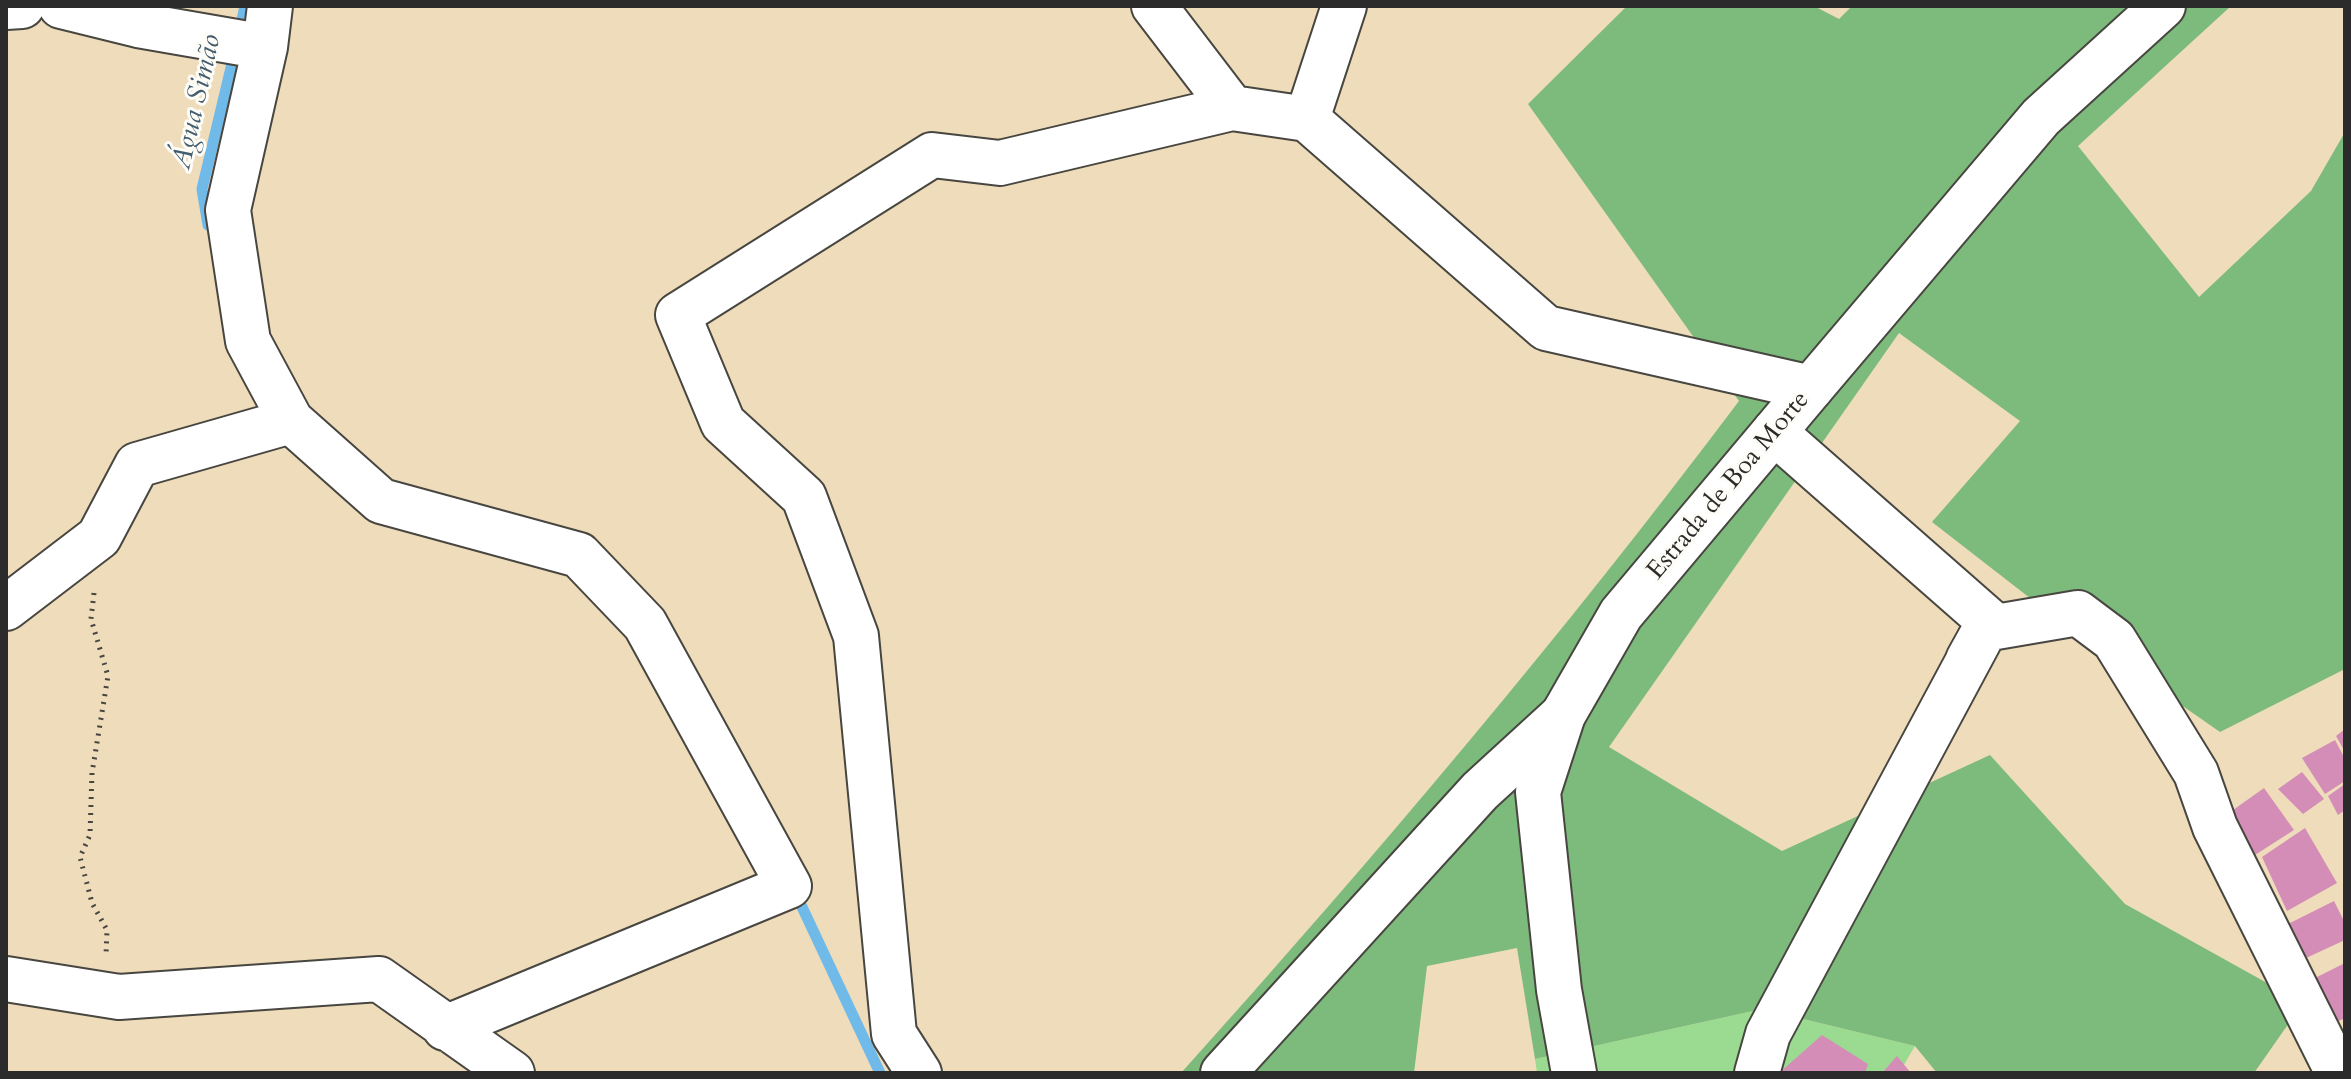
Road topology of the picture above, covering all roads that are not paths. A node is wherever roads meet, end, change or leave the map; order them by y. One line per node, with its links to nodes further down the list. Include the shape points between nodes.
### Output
1 (22, 6): 6 (street)
2 (61, 6): 7 (street, via 138,25)
3 (1154, 6): 8 (street)
4 (1344, 6): 9 (street)
5 (2163, 6): 10 (street, Estrada de Boa Morte, via 2041,117)
6 (6, 7)
7 (268, 26): 11 (street, via 228,210 248,341)
8 (1232, 108): 9 (street); 20 (street, via 1000,163 932,155 678,315 723,423 804,497 856,636 894,1034)
9 (1307, 119): 10 (street, via 1546,328)
10 (1811, 388): 12 (street, Estrada de Boa Morte)
11 (291, 421): 13 (street, via 137,465 99,537); 18 (street, via 381,501 579,555 645,624 789,886)
12 (1774, 432): 14 (street); 16 (street, Estrada de Boa Morte, via 1621,614)
13 (6, 608)
14 (1989, 622): 15 (street); 23 (street, via 1768,1034); 24 (street, via 1996,627 2078,613 2114,640 2196,773 2215,827)
15 (1968, 660)
16 (1563, 715): 21 (street, via 1480,791); 22 (street, Estrada de Boa Morte, via 1538,792 1559,990)
17 (6, 979): 18 (street, via 119,997 379,979)
18 (445, 1028): 19 (street)
19 (512, 1073)
20 (919, 1073)
21 (1223, 1073)
22 (1574, 1073)
23 (1757, 1073)
24 (2338, 1073)

